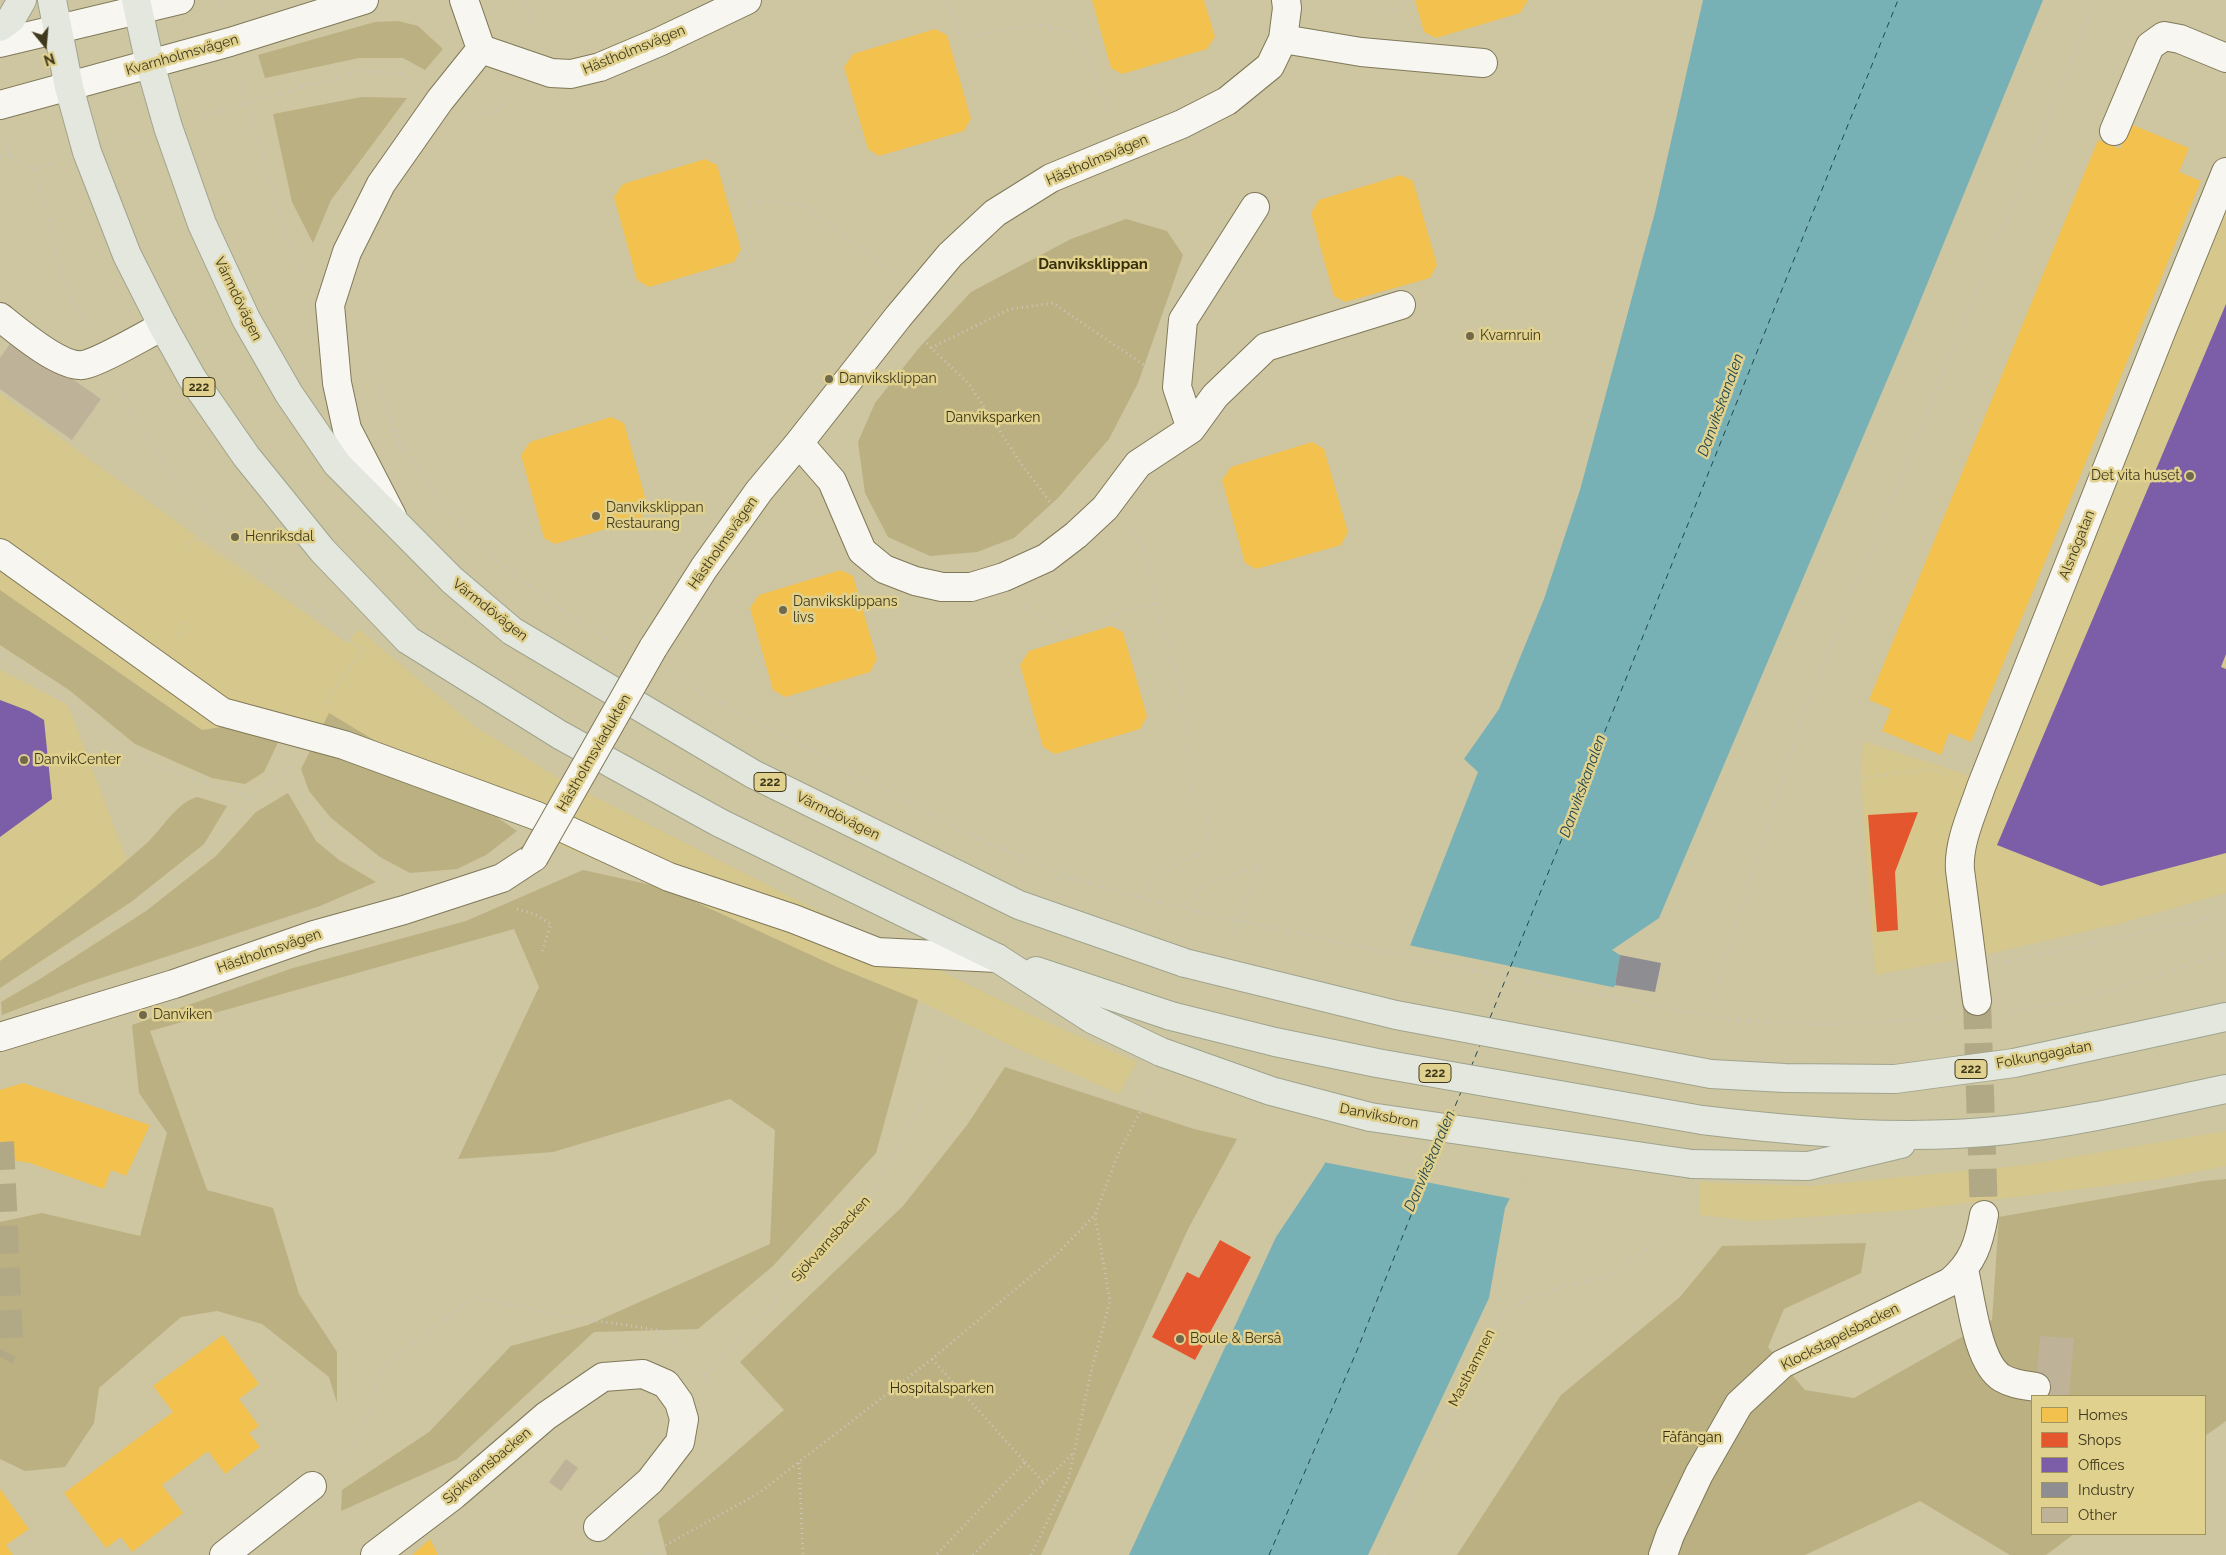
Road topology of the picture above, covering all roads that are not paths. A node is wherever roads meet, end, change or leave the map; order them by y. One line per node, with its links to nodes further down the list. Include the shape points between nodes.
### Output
1 (22, 0): 9 (main road, via 11,19)
2 (52, 0): 10 (main road, 222)
3 (180, 0): 8 (street)
4 (364, 0): 16 (street, Kvarnholmsvägen)
5 (464, 0): 13 (street)
6 (747, 0): 13 (street, Hästholmsvägen, via 600,67 571,74 551,73)
7 (1286, 0): 11 (street, Hästholmsvägen)
8 (136, 5): 10 (street); 16 (main road, Värmdövägen / 222)
9 (0, 27)
10 (57, 30): 12 (street); 17 (main road, 222)
11 (1283, 39): 15 (street, via 1361,52); 26 (street, Hästholmsvägen, via 1270,66 1227,101 1182,124 1051,178 995,213 950,255 918,292)
12 (0, 43)
13 (481, 50): 27 (street, via 440,100 380,184 347,252 330,305 337,383 347,429)
14 (2226, 58): 19 (street, via 2164,36 2150,46)
15 (1483, 63)
16 (150, 64): 17 (street, Kvarnholmsvägen); 27 (main road, Värmdövägen / 222, via 202,224 246,319 289,394 337,464)
17 (69, 87): 18 (street, Kvarnholmsvägen); 24 (main road, 222, via 88,152 127,255)
18 (0, 105)
19 (2114, 131)
20 (2226, 172): 32 (street, Alsnögatan, via 1981,787 1959,857)
21 (1255, 207): 25 (street, via 1183,320 1177,387)
22 (1401, 305): 25 (street, via 1266,347 1215,396)
23 (0, 317): 24 (street, via 40,347 67,362 82,365)
24 (163, 326): 31 (main road, 222, via 192,378 246,456 322,550 408,640 560,735 720,823)
25 (1191, 429): 26 (street, via 1138,464 1105,508 1046,558 1004,577 971,587 942,587 915,581 884,569 862,551 832,481)
26 (800, 443): 29 (street, Hästholmsvägen, via 759,491 713,554)
27 (398, 528): 35 (main road, Värmdövägen / 222, bridge, via 512,631 753,774 1019,905 1184,963 1396,1015)
28 (0, 553): 31 (street, via 222,712 344,744 528,813 669,877 794,919 877,952)
29 (653, 648): 30 (street, Hästholmsviadukten, bridge)
30 (534, 858): 34 (street, Hästholmsvägen, via 502,878)
31 (997, 958): 37 (main road, 222, bridge, via 1171,1016 1377,1063 1702,1120 1806,1132); 37 (main road, Danviksbron, bridge, via 1092,1019 1161,1052 1272,1091 1370,1117 1692,1164 1808,1166)
32 (1977, 1001)
33 (2226, 1018): 35 (main road, Folkungagatan / 222, via 2014,1063 1896,1079)
34 (0, 1037)
35 (1711, 1074)
36 (2226, 1089): 37 (main road, 222, via 2008,1130)
37 (1939, 1135)
38 (1984, 1215): 39 (street, Klockstapelsbacken, via 1980,1237)
39 (1964, 1270): 40 (street, via 1990,1368 2012,1383); 45 (street, Klockstapelsbacken, via 1936,1289 1782,1364 1739,1404 1699,1474)
40 (2036, 1387)
41 (312, 1486): 43 (street)
42 (598, 1527): 44 (street, Sjökvarnsbacken, via 650,1480 680,1442 684,1419 679,1402 666,1384 643,1374 602,1377 546,1416 454,1495)
43 (224, 1555)
44 (375, 1555)
45 (1663, 1555)

